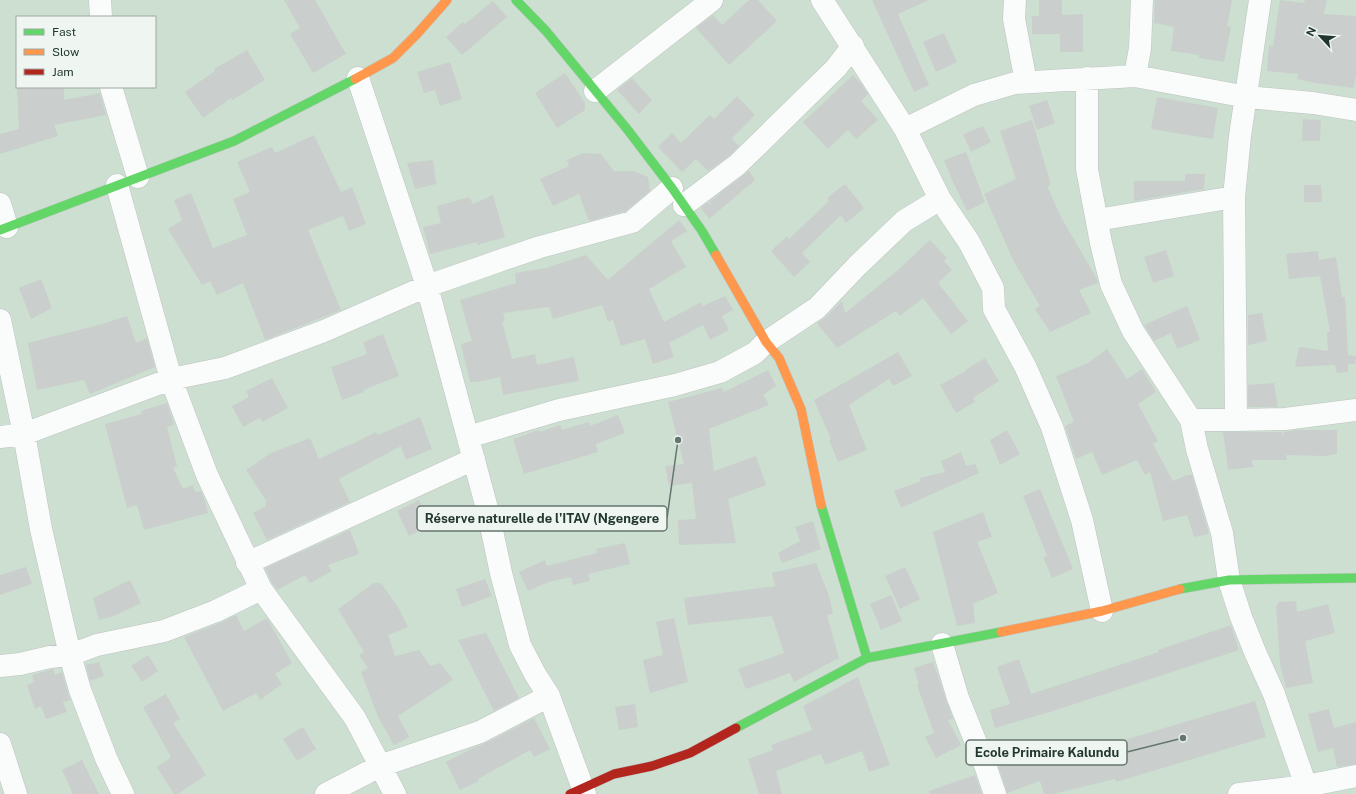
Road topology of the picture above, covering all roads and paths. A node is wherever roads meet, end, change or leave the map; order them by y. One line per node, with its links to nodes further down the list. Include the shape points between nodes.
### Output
1 (100, 0): 9 (street)
2 (447, 0): 12 (street, via 393,58)
3 (516, 0): 16 (street, via 546,31)
4 (712, 0): 16 (street)
5 (822, 0): 10 (street)
6 (1015, 0): 14 (street, via 1014,18)
7 (1142, 0): 11 (street, via 1140,48)
8 (1260, 0): 17 (street)
9 (101, 16)
10 (853, 46): 19 (street); 22 (street, via 836,68 738,165)
11 (1135, 76): 13 (street); 17 (street)
12 (358, 78): 20 (street, via 234,141); 28 (street)
13 (1087, 78): 14 (street); 26 (street, via 1087,169)
14 (1026, 82): 19 (street, via 974,95)
15 (111, 88): 20 (street)
16 (595, 91): 22 (street)
17 (1247, 97): 18 (street); 23 (street)
18 (1356, 110)
19 (905, 129): 24 (street)
20 (138, 177): 21 (street)
21 (117, 185): 27 (street); 31 (street)
22 (678, 197): 28 (street, via 632,222 540,247); 30 (street, via 702,231)
23 (1234, 197): 26 (street); 34 (street)
24 (940, 199): 30 (street, via 904,221 816,308); 43 (street, via 969,242 993,288 994,309 1025,366 1052,427 1082,520)
25 (0, 204): 27 (street)
26 (1097, 220): 33 (street, via 1111,284 1133,331)
27 (4, 228)
28 (427, 286): 31 (street, via 324,331 225,368); 36 (street)
29 (0, 320): 35 (street)
30 (766, 342): 36 (street, via 755,353 720,372 675,385 559,410); 46 (street, via 779,358 801,409 820,502)
31 (170, 379): 35 (street); 39 (street, via 207,476)
32 (1356, 410): 34 (street, via 1285,419)
33 (1191, 420): 34 (street); 41 (street, via 1222,533)
34 (1236, 420)
35 (24, 434): 37 (street); 45 (street, via 41,530)
36 (468, 437): 38 (street)
37 (0, 438)
38 (474, 459): 39 (street); 48 (street, via 520,645)
39 (247, 563): 42 (street)
40 (1356, 578): 41 (street)
41 (1229, 580): 43 (street, via 1183,588); 52 (street, via 1241,617 1274,694)
42 (261, 589): 45 (street, via 216,611 164,631 97,646); 50 (street, via 355,718)
43 (1102, 611): 44 (street)
44 (942, 644): 46 (street); 58 (street, via 958,698)
45 (70, 655): 47 (street); 55 (street, via 80,690)
46 (867, 658): 53 (street, via 690,753 652,766 614,774)
47 (0, 666)
48 (549, 696): 50 (street, via 480,732); 53 (street)
49 (0, 744): 54 (street)
50 (380, 766): 56 (street); 57 (street)
51 (1355, 778): 52 (street)
52 (1306, 786): 59 (street)
53 (579, 792)
54 (16, 794)
55 (123, 794)
56 (326, 794)
57 (395, 794)
58 (995, 794)
59 (1240, 794)

